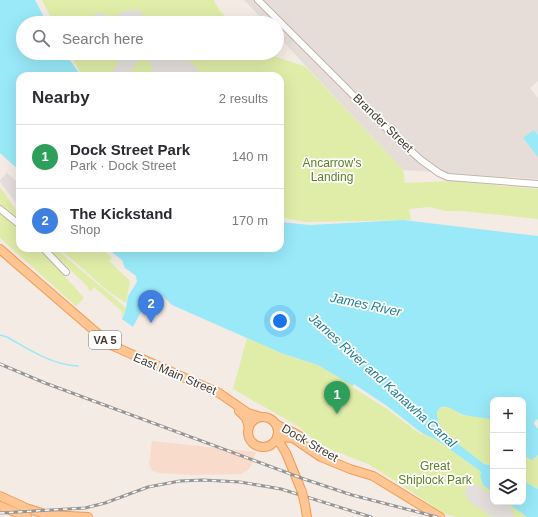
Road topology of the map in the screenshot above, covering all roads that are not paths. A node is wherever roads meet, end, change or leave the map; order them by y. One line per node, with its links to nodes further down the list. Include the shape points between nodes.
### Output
1 (258, 0): 2 (street, Brander Street)
2 (274, 16)
3 (284, 26): 4 (street, Brander Street, via 391,133 439,173)
4 (538, 184)
5 (0, 209): 6 (street)
6 (16, 222)
7 (0, 249): 11 (main road, East Main Street / VA 5, via 111,345 219,393 248,413)
8 (47, 252): 10 (street)
9 (0, 257): 13 (main road, East Main Street / VA 5, via 108,348 222,400 243,415)
10 (66, 272)
11 (261, 417): 12 (main road, VA 5, via 268,418); 13 (main road, via 255,419)
12 (276, 424): 14 (main road, VA 5); 17 (main road, Dock Street, via 297,434 318,451)
13 (249, 427): 15 (main road, VA 5, via 249,436 253,443)
14 (277, 438): 15 (main road); 16 (main road, VA 5); 17 (main road, Dock Street, via 293,438 324,458)
15 (266, 446): 16 (main road, VA 5, via 277,451)
16 (288, 461): 22 (main road, VA 5, bridge, via 302,492)
17 (366, 473): 23 (main road, Dock Street)
18 (0, 496): 21 (main road, via 48,515)
19 (0, 506): 20 (main road)
20 (28, 517)
21 (88, 517)
22 (307, 517)
23 (440, 517)

